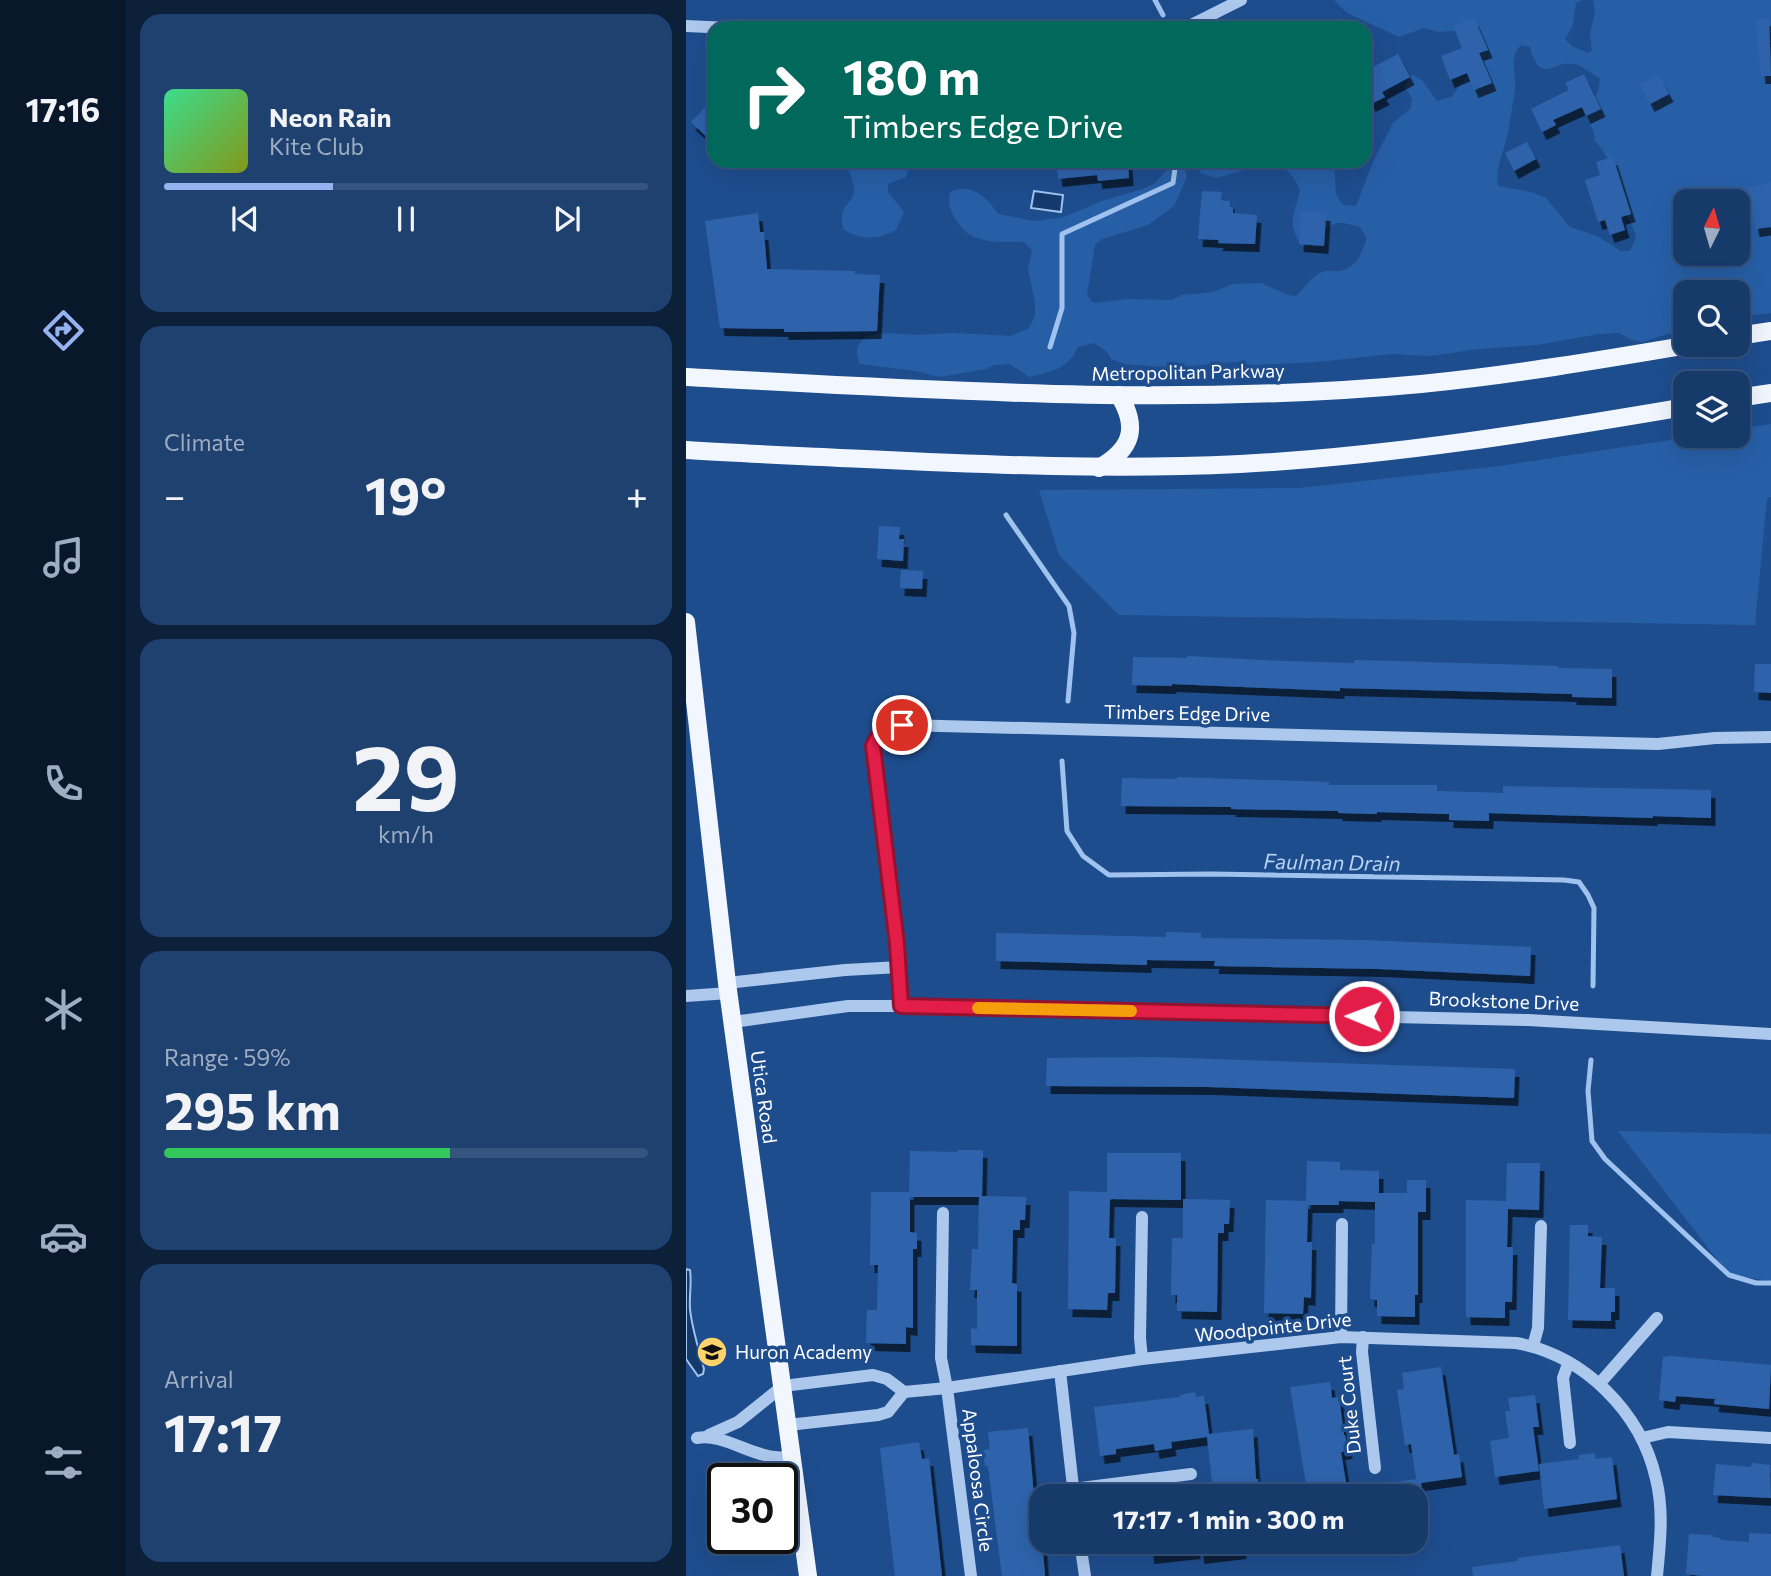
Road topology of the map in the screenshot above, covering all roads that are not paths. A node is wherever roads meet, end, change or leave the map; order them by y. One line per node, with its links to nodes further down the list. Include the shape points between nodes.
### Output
1 (1241, 0): 2 (street)
2 (1199, 21)
3 (686, 26): 4 (street)
4 (707, 27)
5 (1771, 331): 6 (main road)
6 (1750, 334)
7 (1673, 348): 10 (main road, Metropolitan Parkway, via 1420,384)
8 (686, 377): 10 (main road, Metropolitan Parkway)
9 (1771, 393): 11 (main road)
10 (1119, 395): 14 (main road, via 1129,416 1129,439 1116,458)
11 (1750, 396)
12 (1673, 409): 14 (main road, via 1363,454 1243,464)
13 (686, 450): 14 (main road)
14 (1099, 467)
15 (686, 622): 18 (main road, Utica Road)
16 (1771, 737): 17 (street, Timbers Edge Drive, via 1658,744 888,727 878,733 873,746)
17 (900, 967): 18 (street, via 845,970); 20 (street, Timbers Edge Drive)
18 (728, 988): 19 (street); 21 (main road, Utica Road)
19 (686, 996)
20 (901, 1006): 21 (street, Brookstone Drive, via 848,1006); 22 (street, Brookstone Drive, via 1528,1020)
21 (733, 1022): 35 (main road, Utica Road)
22 (1771, 1034)
23 (943, 1213): 36 (street, Appaloosa Circle, via 941,1358)
24 (1142, 1217): 31 (street)
25 (1342, 1224): 28 (street)
26 (1541, 1226): 30 (street, via 1538,1328)
27 (1657, 1318): 34 (street)
28 (1341, 1337): 29 (street, Woodpointe Drive); 31 (street, Woodpointe Drive)
29 (1363, 1337): 30 (street, Woodpointe Drive); 43 (street, Duke Court)
30 (1533, 1346): 32 (street)
31 (1142, 1359): 33 (street, Woodpointe Drive)
32 (1568, 1364): 34 (street); 41 (street, via 1563,1378)
33 (1060, 1371): 36 (street, Woodpointe Drive); 45 (street)
34 (1600, 1383): 39 (street)
35 (783, 1386): 37 (street, via 873,1375); 38 (main road, Utica Road); 42 (street, via 738,1422 703,1437 775,1457)
36 (947, 1388): 37 (street, Woodpointe Drive); 49 (street, Appaloosa Circle)
37 (904, 1392): 38 (street, via 888,1412 878,1415)
38 (788, 1425): 42 (main road, Utica Road)
39 (1642, 1438): 40 (street, via 1668,1432); 51 (street, via 1660,1500)
40 (1771, 1438)
41 (1570, 1443)
42 (792, 1456): 48 (main road, Utica Road)
43 (1376, 1468)
44 (1191, 1474): 46 (street)
45 (1073, 1484)
46 (1129, 1484)
47 (1082, 1554): 50 (street)
48 (808, 1576)
49 (971, 1576)
50 (1085, 1576)
51 (1657, 1576)

